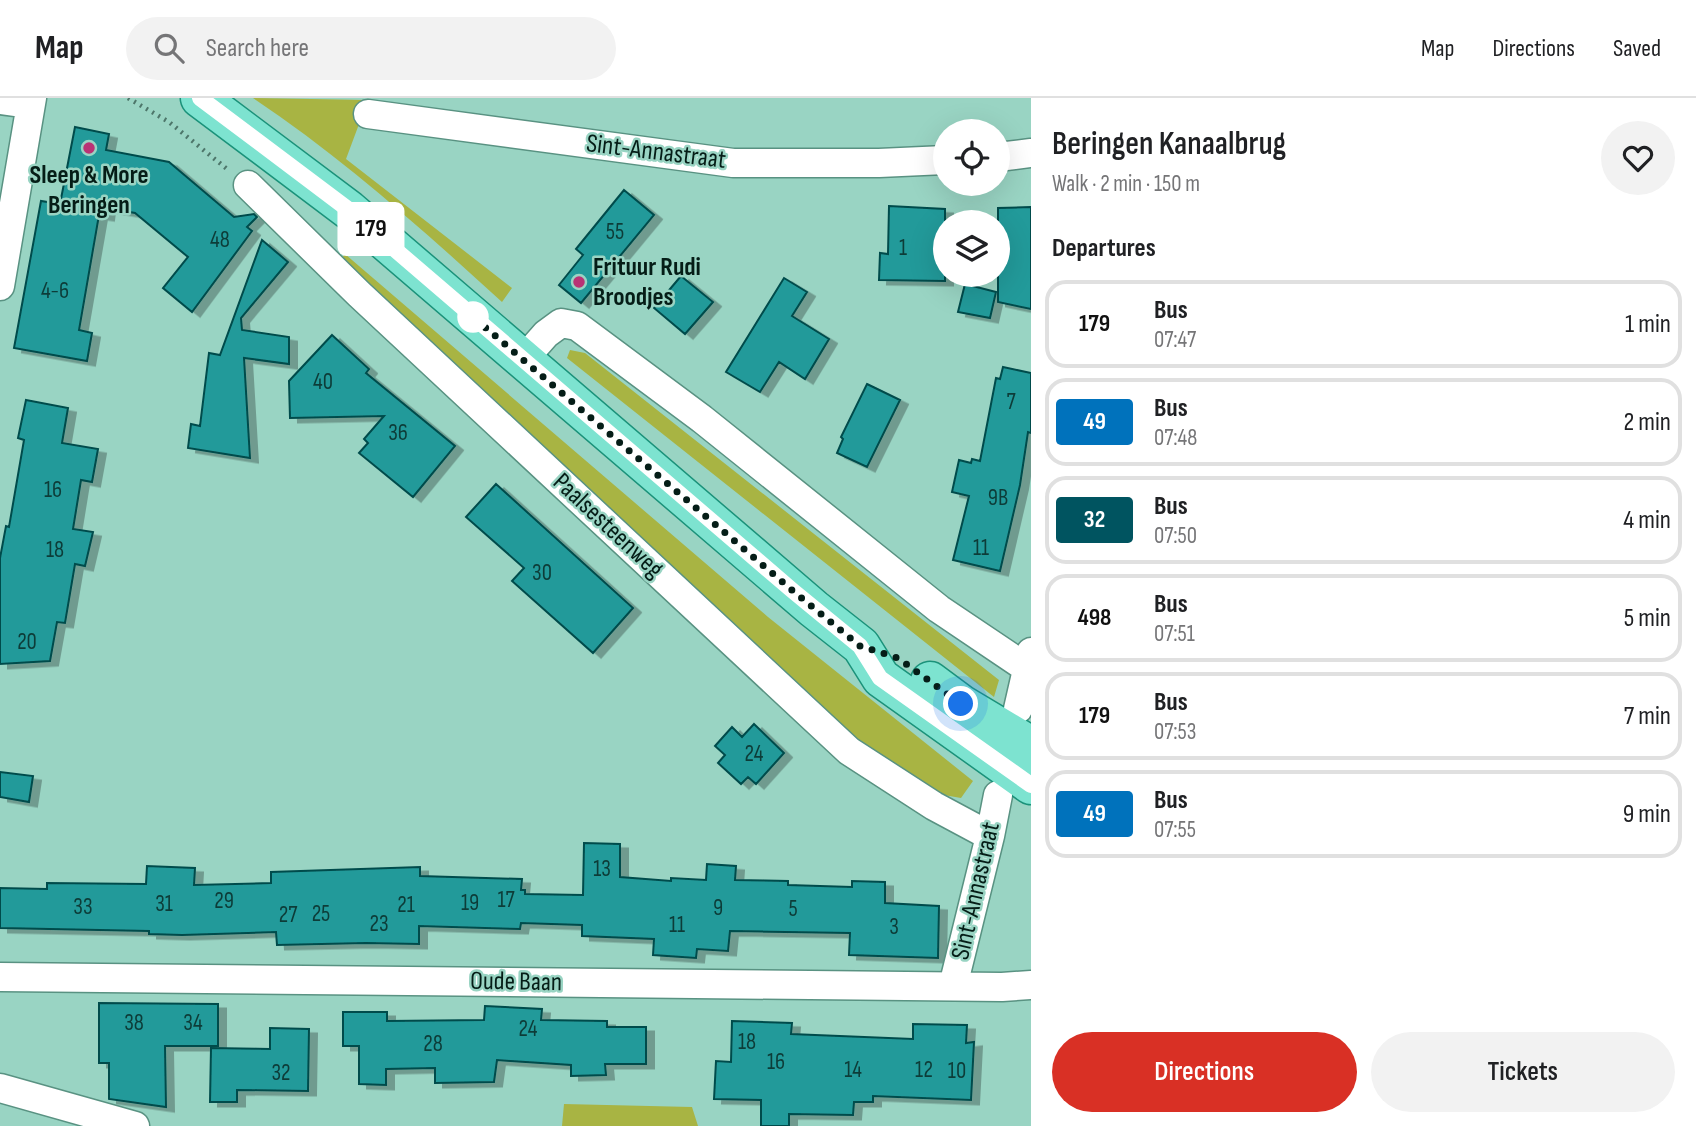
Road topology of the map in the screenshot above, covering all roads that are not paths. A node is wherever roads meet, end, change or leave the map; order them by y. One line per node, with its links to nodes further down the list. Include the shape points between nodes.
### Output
1 (200, 98): 10 (main road, via 349,210)
2 (0, 100): 3 (street)
3 (31, 101): 9 (street)
4 (368, 114): 7 (street, Sint-Annastraat, via 733,163)
5 (1031, 153): 6 (street)
6 (1010, 156)
7 (933, 161)
8 (248, 185): 16 (street, Paalsesteenweg, via 359,295 849,751)
9 (0, 286)
10 (523, 360): 11 (main road); 12 (street, via 561,323 578,326 939,609)
11 (860, 646): 14 (main road, via 898,658 961,704); 15 (main road, via 880,678)
12 (1030, 664): 13 (street)
13 (1018, 709)
14 (1031, 746)
15 (1014, 790): 16 (street, Sint-Annastraat)
16 (990, 836): 19 (street, Sint-Annastraat)
17 (0, 977): 19 (street, Oude Baan)
18 (1031, 985): 19 (street, Oude Baan)
19 (953, 986)
20 (0, 1088): 21 (street)
21 (135, 1126)

